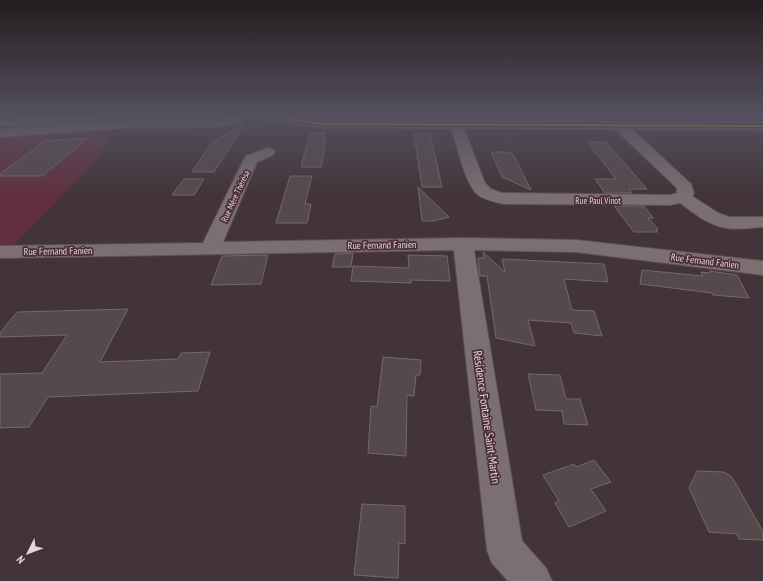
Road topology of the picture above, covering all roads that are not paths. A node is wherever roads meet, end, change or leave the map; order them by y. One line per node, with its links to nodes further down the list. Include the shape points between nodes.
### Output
1 (463, 142): 4 (street, Rue Paul Vinot, via 481,190 504,199 670,200)
2 (636, 142): 4 (street, via 685,187 686,193)
3 (268, 152): 7 (street, Rue Mère Thérésa, via 252,159)
4 (683, 197): 5 (street, via 712,217 728,223)
5 (763, 222)
6 (463, 244): 7 (street, Rue Fernand Fanien); 9 (street, Rue Fernand Fanien, via 576,246); 10 (street, Résidence Fontaine Saint-Martin, via 505,550)
7 (210, 248): 8 (street, Rue Fernand Fanien)
8 (0, 252)
9 (763, 268)
10 (533, 581)

